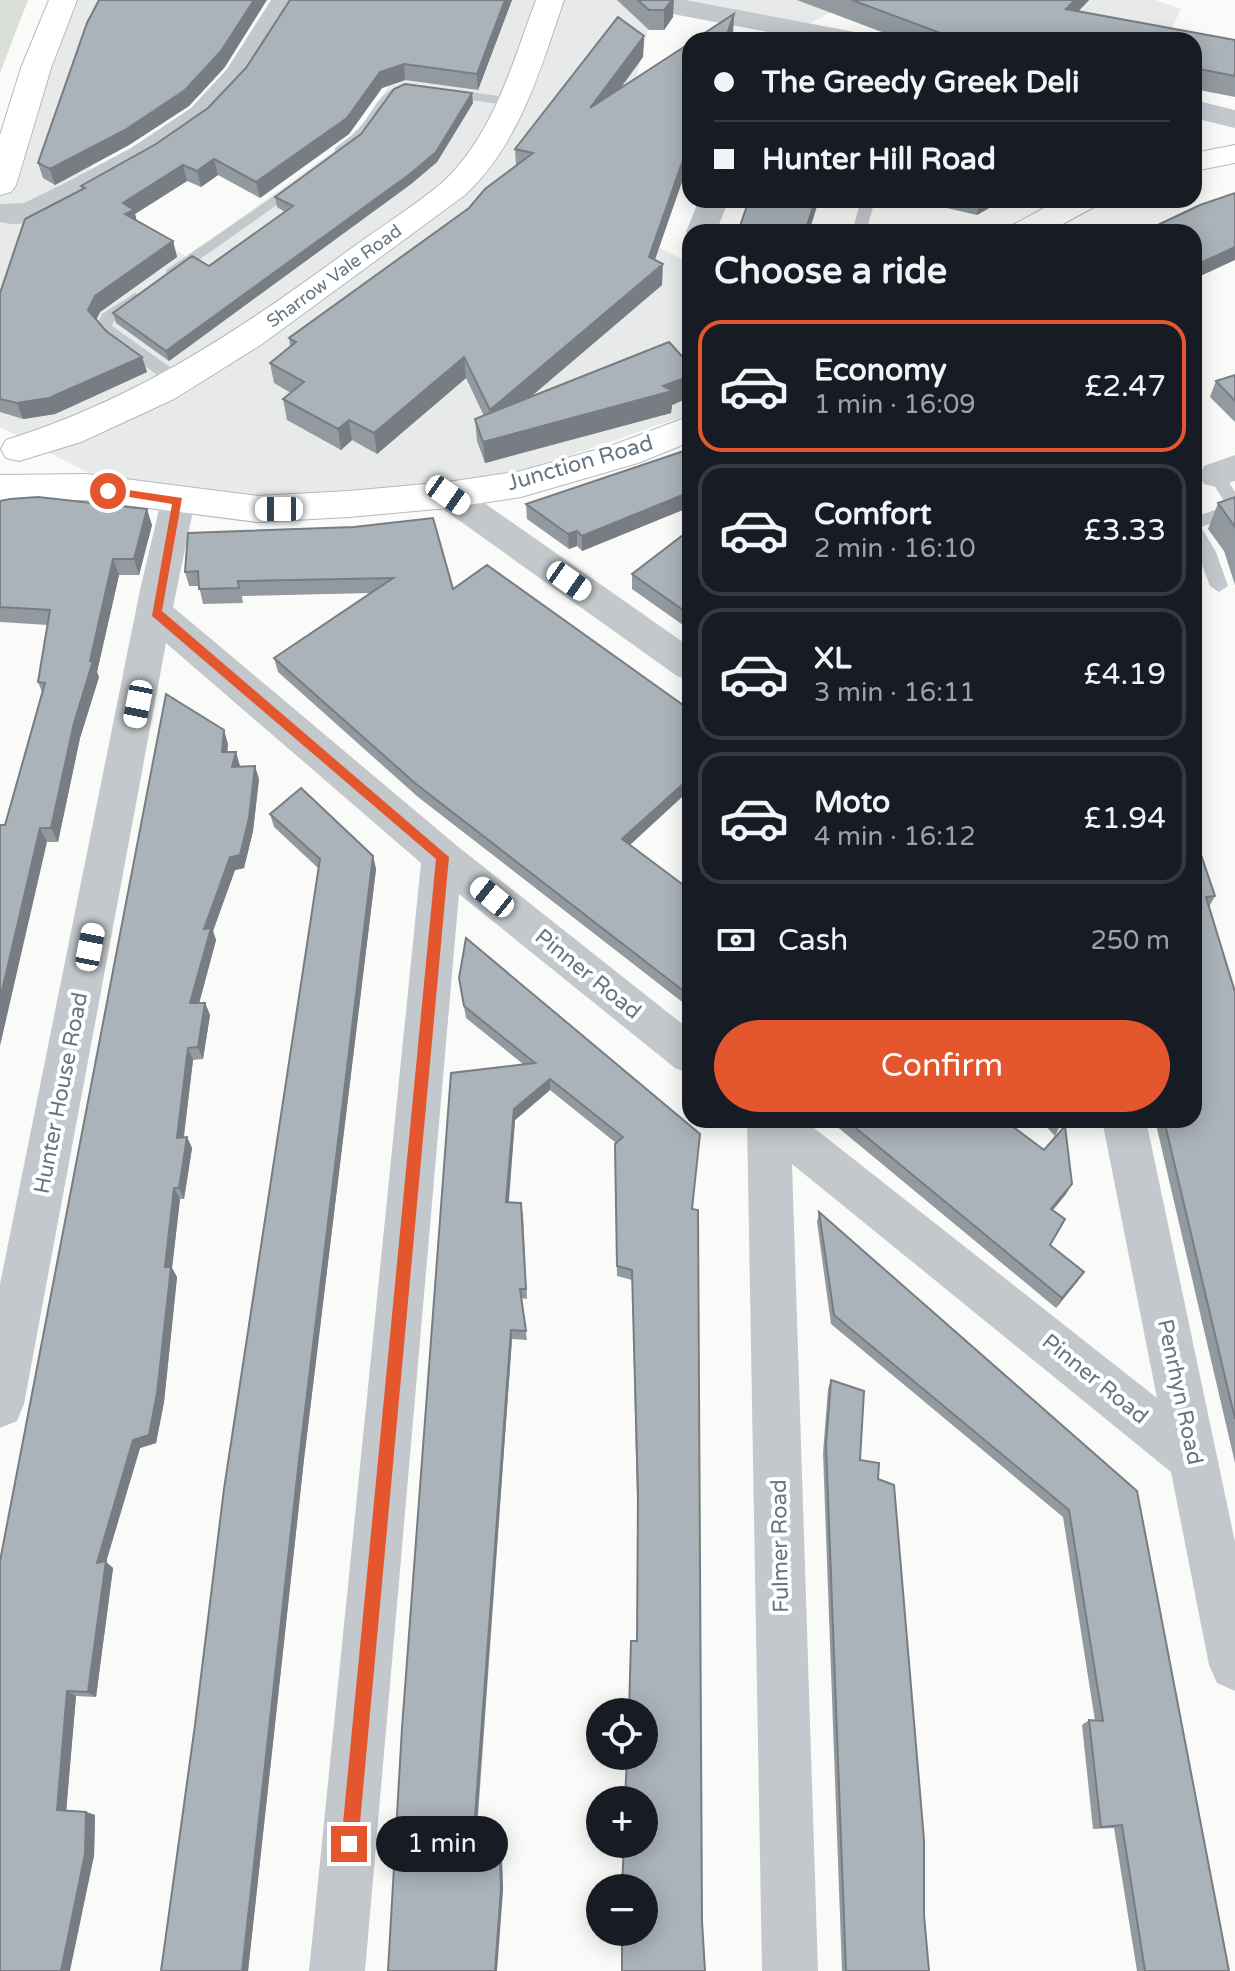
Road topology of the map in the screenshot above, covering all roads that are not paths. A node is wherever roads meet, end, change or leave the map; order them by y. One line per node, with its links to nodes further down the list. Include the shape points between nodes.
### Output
1 (63, 0): 13 (street)
2 (285, 0): 15 (street, via 239,72 202,112 154,147 35,210)
3 (550, 0): 6 (street, Sharrow Vale Road)
4 (641, 0): 5 (street)
5 (778, 32)
6 (513, 102): 11 (lane, via 395,90 368,127); 17 (street, Sharrow Vale Road, via 476,166 445,194 274,321)
7 (1202, 111): 8 (street)
8 (1235, 119)
9 (1235, 154): 10 (street)
10 (1202, 160)
11 (327, 162)
12 (305, 178): 17 (lane, via 107,318 104,327 116,339)
13 (0, 185)
14 (1068, 208): 16 (street)
15 (0, 213)
16 (1039, 224)
17 (178, 381): 19 (street, Sharrow Vale Road, via 80,430)
18 (682, 431): 23 (street, Junction Road, via 521,484)
19 (10, 444): 21 (street, Junction Road)
20 (1225, 471): 25 (lane)
21 (86, 487): 22 (street, Junction Road); 24 (street, Junction Road)
22 (0, 488)
23 (448, 495): 24 (street, Junction Road, via 279,509); 30 (street)
24 (178, 501): 29 (street, Hunter House Road)
25 (1235, 507): 26 (lane)
26 (1202, 520)
27 (1202, 543): 28 (lane)
28 (1219, 586)
29 (156, 613): 31 (street, Pinner Road); 36 (street, Hunter House Road)
30 (682, 660)
31 (442, 857): 32 (street, Pinner Road); 39 (street)
32 (682, 1049)
33 (770, 1128): 40 (street, Fulmer Road)
34 (780, 1128): 37 (street, Pinner Road)
35 (1126, 1128): 37 (street, Penrhyn Road)
36 (0, 1404)
37 (1194, 1459): 38 (street, Penrhyn Road)
38 (1235, 1665)
39 (337, 1971)
40 (790, 1971)

